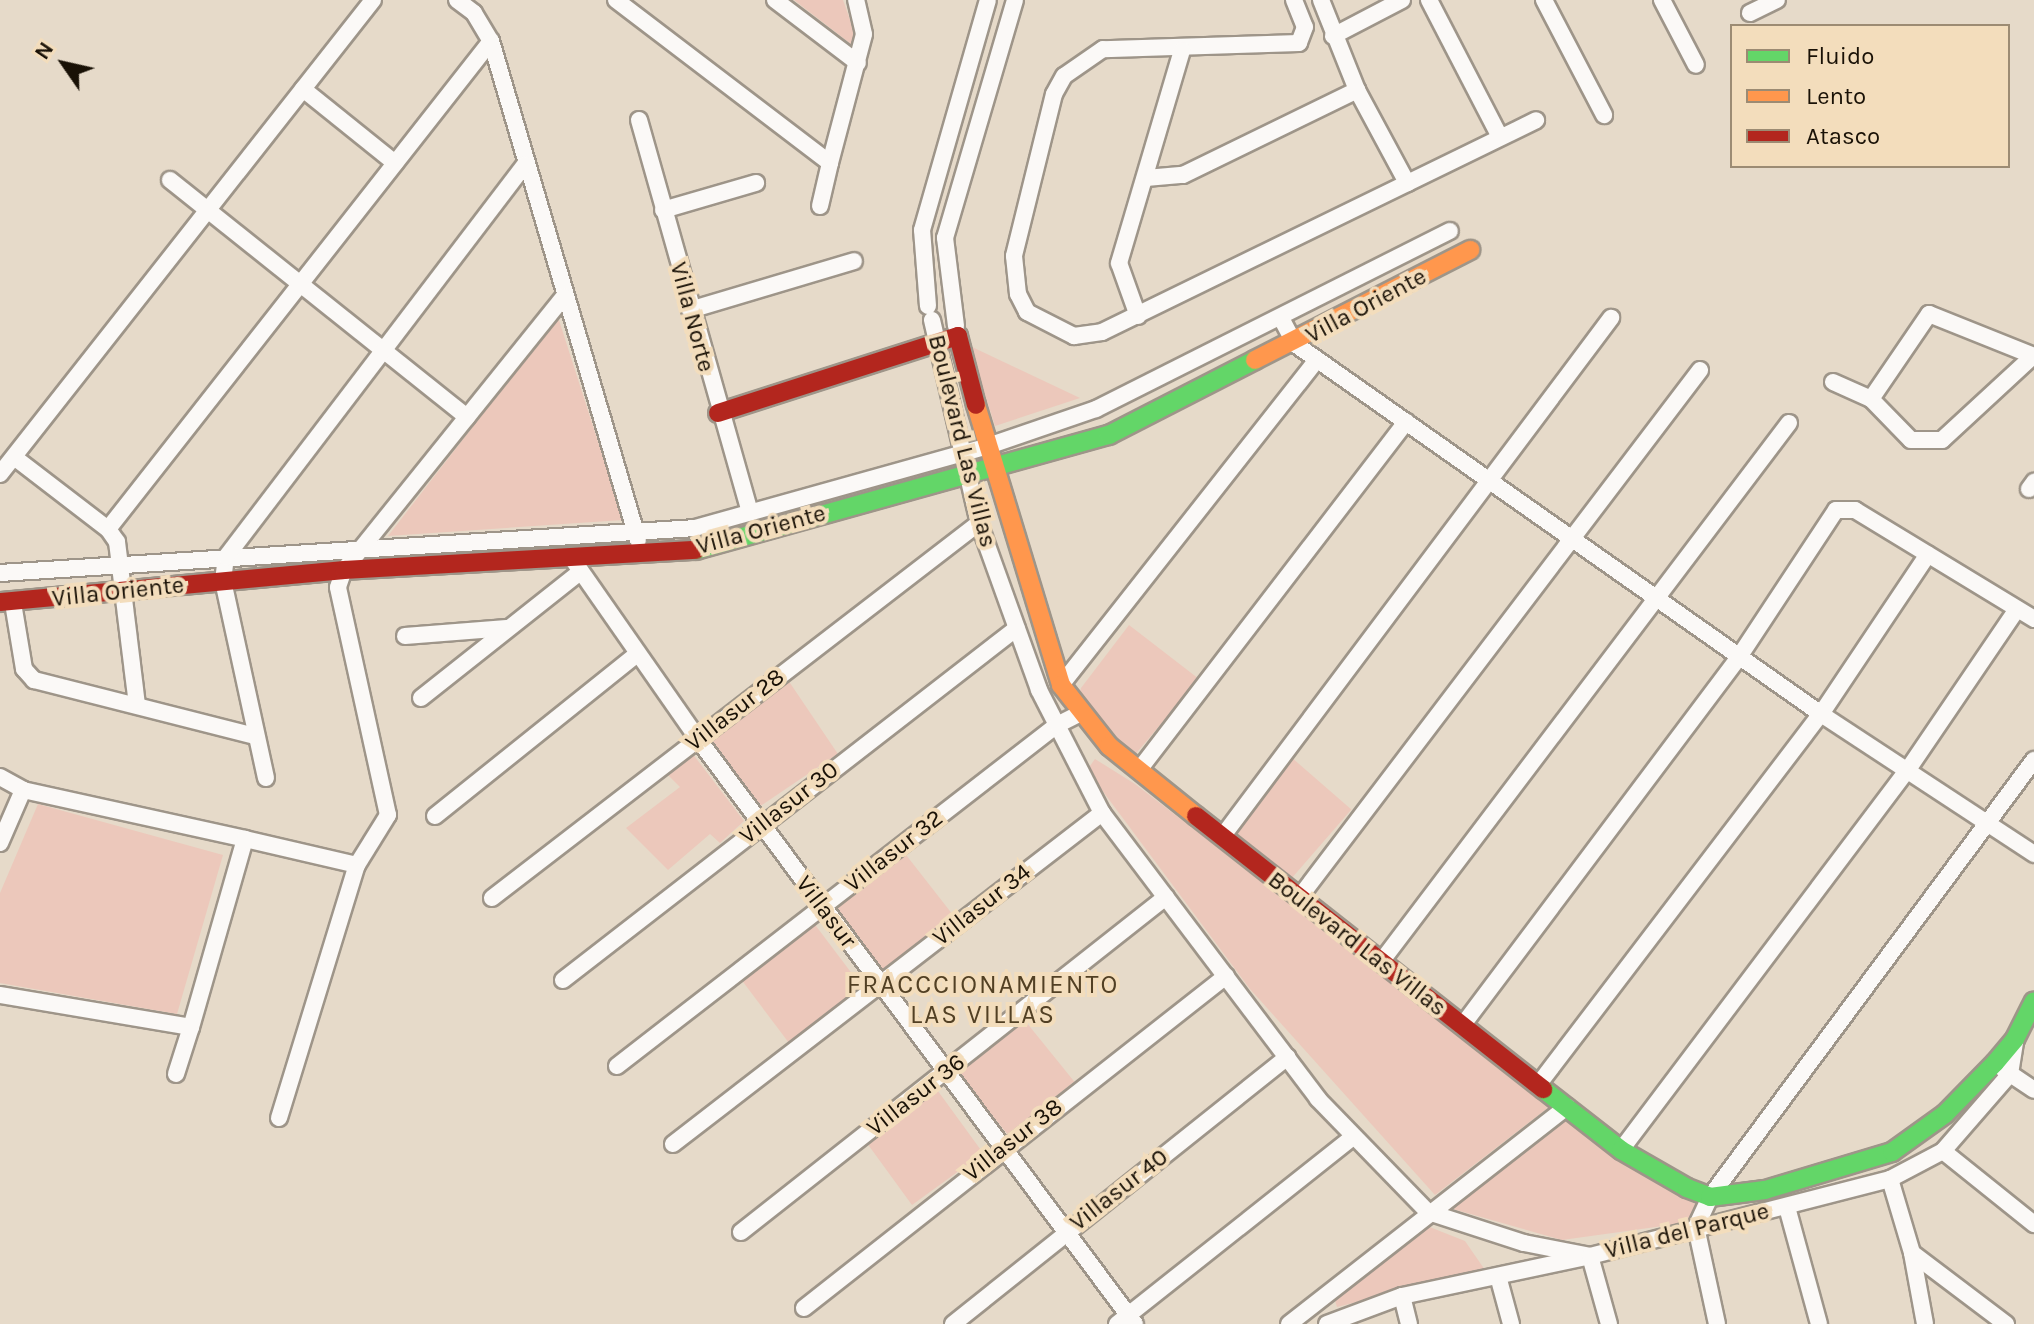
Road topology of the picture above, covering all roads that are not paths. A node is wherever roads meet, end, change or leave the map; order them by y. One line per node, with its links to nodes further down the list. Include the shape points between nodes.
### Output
1 (373, 0): 21 (street)
2 (457, 0): 17 (street, via 474,13)
3 (775, 0): 19 (street)
4 (856, 0): 19 (street, via 864,34)
5 (988, 0): 40 (street, Boulevard Las Villas, via 922,230)
6 (1015, 0): 41 (street, Boulevard Las Villas, via 947,224)
7 (1294, 0): 18 (street, via 1305,27 1299,43)
8 (1321, 0): 16 (street)
9 (1402, 0): 16 (street)
10 (1429, 0): 26 (street)
11 (1544, 0): 23 (street)
12 (1662, 0): 20 (street)
13 (1776, 0): 15 (street)
14 (626, 3): 28 (street)
15 (1750, 13)
16 (1333, 36): 22 (street)
17 (491, 41): 27 (street); 29 (street)
18 (1182, 50): 30 (street); 45 (street, via 1103,49 1064,76 1054,94 1014,256 1018,294 1027,312 1053,329 1088,335)
19 (858, 63): 28 (street)
20 (1696, 65)
21 (303, 89): 27 (street); 35 (street)
22 (1357, 90): 30 (street, via 1183,175); 33 (street)
23 (1604, 115)
24 (639, 120): 36 (street, Villa Norte)
25 (1536, 120): 26 (street)
26 (1500, 137): 33 (street)
27 (395, 163): 42 (street)
28 (830, 163): 34 (street)
29 (525, 165): 43 (street); 51 (street)
30 (1146, 178): 45 (street, via 1119,263)
31 (170, 180): 35 (street)
32 (756, 183): 36 (street)
33 (1407, 183): 45 (street)
34 (820, 206)
35 (208, 210): 42 (street); 63 (street)
36 (663, 210): 44 (street, Villa Norte)
37 (1450, 231): 46 (street, Villa Oriente)
38 (1470, 250): 50 (street, Villa Oriente)
39 (854, 261): 44 (street)
40 (923, 273): 41 (street); 49 (street, Boulevard Las Villas)
41 (948, 277): 48 (street, Boulevard Las Villas)
42 (301, 284): 51 (street); 70 (street)
43 (564, 296): 58 (street); 71 (street)
44 (690, 310): 57 (street, Villa Norte)
45 (1138, 316)
46 (1281, 318): 50 (street); 61 (street, Villa Oriente, via 1096,409)
47 (1611, 318): 67 (street)
48 (957, 331): 49 (street); 61 (street, Boulevard Las Villas)
49 (937, 341): 57 (street); 62 (street, Boulevard Las Villas)
50 (1295, 344): 53 (street); 64 (street, Villa Oriente, via 1109,435)
51 (384, 350): 58 (street); 76 (street)
52 (2033, 356): 56 (street, via 1942,440 1911,440); 56 (street, via 1929,314)
53 (1317, 360): 59 (street); 92 (street)
54 (1700, 370): 72 (street)
55 (1833, 382): 56 (street)
56 (1871, 399)
57 (718, 413): 68 (street, Villa Norte)
58 (467, 417): 73 (street)
59 (1406, 422): 67 (street); 102 (street)
60 (1789, 423): 83 (street)
61 (985, 447): 62 (street, Villa Oriente); 64 (street, Boulevard Las Villas)
62 (963, 452): 65 (street, Boulevard Las Villas); 68 (street, Villa Oriente)
63 (14, 457): 66 (street); 70 (street)
64 (991, 466): 65 (street, Villa Oriente); 92 (street, Boulevard Las Villas)
65 (967, 471): 69 (street, Boulevard Las Villas); 74 (street, Villa Oriente, via 707,549)
66 (0, 474)
67 (1489, 481): 72 (street); 110 (street)
68 (750, 513): 71 (street, Villa Oriente, via 695,528)
69 (979, 523): 88 (street, Boulevard Las Villas); 99 (street, Villasur 28)
70 (108, 529): 77 (street, via 117,542)
71 (635, 532): 73 (street, Villa Oriente); 74 (street)
72 (1573, 539): 83 (street); 117 (street)
73 (360, 552): 76 (street, Villa Oriente); 79 (street)
74 (642, 553): 78 (street, Villa Oriente)
75 (1928, 554): 85 (street); 91 (street, via 1855,510 1836,510); 96 (street)
76 (226, 557): 77 (street, Villa Oriente); 81 (street)
77 (118, 563): 80 (street, Villa Oriente); 82 (street)
78 (575, 565): 79 (street, Villa Oriente); 87 (street); 90 (street, Villasur)
79 (344, 570): 81 (street, Villa Oriente); 114 (street, via 338,600 388,815)
80 (0, 573)
81 (223, 581): 82 (street, Villa Oriente); 98 (street)
82 (119, 589): 84 (street, Villa Oriente); 94 (street)
83 (1653, 596): 91 (street); 119 (street)
84 (6, 602): 94 (street, via 29,677)
85 (2017, 609): 86 (street); 101 (street)
86 (2034, 619)
87 (507, 628): 89 (street); 93 (street)
88 (1017, 628): 97 (street, Boulevard Las Villas); 109 (street, Villasur 30)
89 (405, 636)
90 (637, 654): 99 (street, Villasur); 107 (street)
91 (1739, 657): 96 (street); 125 (street)
92 (1061, 685): 95 (street, Boulevard Las Villas)
93 (421, 698)
94 (137, 705): 98 (street)
95 (1079, 714): 97 (street, Villasur 32); 102 (street, Boulevard Las Villas)
96 (1821, 714): 101 (street); 132 (street)
97 (1057, 725): 106 (street, Boulevard Las Villas); 118 (street, Villasur 32)
98 (255, 736): 104 (street)
99 (698, 739): 109 (street, Villasur); 116 (street, Villasur 28)
100 (2034, 760): 108 (street)
101 (1909, 768): 108 (street); 139 (street)
102 (1139, 770): 110 (street, Boulevard Las Villas)
103 (0, 777): 105 (street)
104 (266, 778)
105 (23, 790): 111 (street); 112 (street)
106 (1102, 813): 115 (street, Boulevard Las Villas); 122 (street, Villasur 34)
107 (435, 816)
108 (1991, 823): 113 (street); 142 (street)
109 (761, 824): 118 (street, Villasur); 121 (street, Villasur 30)
110 (1222, 837): 117 (street, Boulevard Las Villas)
111 (245, 839): 114 (street); 126 (street)
112 (0, 843)
113 (2034, 854)
114 (357, 865): 135 (street)
115 (1166, 897): 120 (street, Boulevard Las Villas); 130 (street, Villasur 36)
116 (492, 898)
117 (1299, 898): 119 (street, Boulevard Las Villas)
118 (822, 907): 122 (street, Villasur); 128 (street, Villasur 32)
119 (1381, 962): 125 (street, Boulevard Las Villas)
120 (1226, 976): 127 (street, Boulevard Las Villas); 138 (street, Villasur 38)
121 (563, 980)
122 (880, 985): 130 (street, Villasur); 137 (street, Villasur 34)
123 (0, 995): 126 (street)
124 (2034, 1001): 129 (street)
125 (1462, 1026): 132 (street, Boulevard Las Villas)
126 (191, 1027): 131 (street)
127 (1287, 1057): 136 (street, Boulevard Las Villas); 148 (street, Villasur 40)
128 (617, 1066)
129 (2003, 1069): 133 (street); 140 (street, Villa del Parque); 142 (street, via 1892,1152 1765,1190)
130 (945, 1073): 138 (street, Villasur); 147 (street, Villasur 36)
131 (176, 1074)
132 (1538, 1085): 134 (street, Boulevard Las Villas)
133 (2034, 1090)
134 (1567, 1107): 139 (street, Boulevard Las Villas); 144 (street)
135 (279, 1118)
136 (1353, 1137): 144 (street, Boulevard Las Villas); 154 (street)
137 (673, 1144)
138 (1001, 1149): 148 (street, Villasur); 153 (street, Villasur 38)
139 (1621, 1150): 142 (street, Boulevard Las Villas)
140 (1943, 1151): 141 (street, Villa del Parque); 145 (street)
141 (1890, 1179): 143 (street, Villa del Parque); 149 (street)
142 (1710, 1197): 146 (street)
143 (1787, 1207): 146 (street, Villa del Parque); 162 (street)
144 (1428, 1212): 150 (street, Boulevard Las Villas, via 1524,1243); 155 (street)
145 (2034, 1224)
146 (1696, 1227): 150 (street, Villa del Parque); 161 (street)
147 (741, 1232)
148 (1064, 1233): 154 (street, Villasur); 156 (street, Villasur 40)
149 (1912, 1253): 163 (street); 164 (street)
150 (1590, 1256): 151 (street, Villa del Parque); 160 (street)
151 (1498, 1276): 152 (street, Villa del Parque); 159 (street)
152 (1402, 1296): 157 (street, Villa del Parque); 158 (street)
153 (804, 1308)
154 (1127, 1321)
155 (1296, 1322)
156 (953, 1324)
157 (1327, 1324)
158 (1409, 1324)
159 (1511, 1324)
160 (1609, 1324)
161 (1717, 1324)
162 (1819, 1324)
163 (1925, 1324)
164 (2006, 1324)

